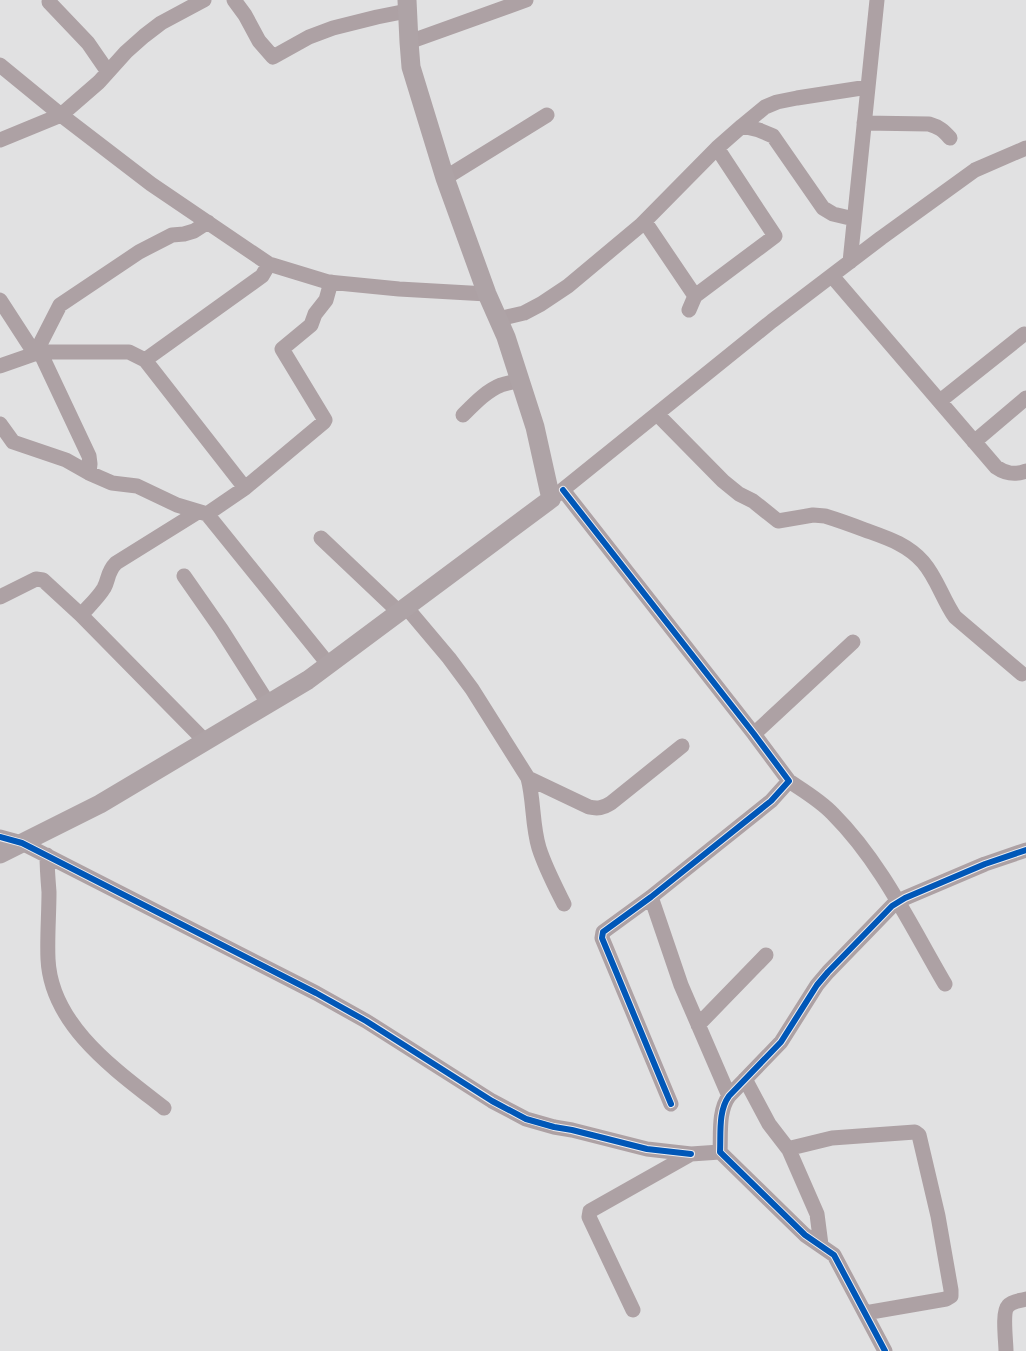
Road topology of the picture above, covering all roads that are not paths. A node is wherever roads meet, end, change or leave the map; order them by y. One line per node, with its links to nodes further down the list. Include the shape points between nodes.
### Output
1 (204, 0): 9 (street, via 161,23 126,52)
2 (234, 0): 6 (street, via 259,41 273,57 309,37)
3 (526, 0): 7 (street)
4 (877, 0): 10 (street)
5 (48, 1): 9 (street, via 88,43)
6 (407, 6): 7 (main road)
7 (409, 42): 19 (main road, via 411,67)
8 (0, 65): 11 (street)
9 (108, 72): 11 (street)
10 (868, 87): 13 (street); 14 (street, via 777,102 765,107)
11 (61, 115): 16 (street); 21 (street, via 151,184)
12 (547, 115): 19 (street)
13 (864, 123): 15 (street, via 929,124 937,126); 20 (street)
14 (742, 126): 17 (street); 20 (street, via 773,136 823,208 833,214)
15 (950, 138)
16 (0, 140)
17 (717, 148): 22 (street); 22 (street, via 775,236 692,303)
18 (1024, 151): 23 (street, via 975,170)
19 (445, 178): 27 (main road)
20 (854, 219): 23 (street)
21 (208, 222): 24 (street); 31 (street, via 194,231 172,235 139,252 60,305)
22 (644, 222): 29 (street, via 568,286 541,304 524,313)
23 (850, 262): 25 (street)
24 (269, 264): 26 (street); 32 (street, via 262,276)
25 (832, 276): 36 (street); 38 (street)
26 (331, 282): 27 (street); 43 (street, via 326,300 310,325 282,349 325,421)
27 (487, 294): 29 (main road)
28 (0, 300): 31 (street)
29 (498, 319): 34 (main road)
30 (1024, 334): 36 (street)
31 (38, 353): 32 (street, via 129,352); 33 (street); 42 (street, via 89,456)
32 (145, 360): 43 (street)
33 (0, 366)
34 (520, 380): 37 (street, via 491,390); 44 (main road)
35 (1026, 398): 40 (street)
36 (940, 401): 40 (street)
37 (462, 414)
38 (656, 414): 44 (street); 53 (street, via 723,481 778,521 814,515 825,516 897,541 909,548 923,562 955,617)
39 (0, 424): 42 (street, via 13,442 66,460)
40 (974, 442): 41 (street, via 996,468 1003,472 1011,474)
41 (1026, 471)
42 (89, 473): 45 (street, via 112,483 137,486 177,505)
43 (245, 488): 45 (street)
44 (557, 494): 49 (main road); 55 (street)
45 (203, 513): 50 (street, via 116,563 108,575 103,590); 52 (street)
46 (321, 538): 49 (street)
47 (184, 576): 54 (street)
48 (0, 597): 50 (street, via 40,579)
49 (403, 610): 52 (main road); 58 (street, via 436,642 472,689)
50 (81, 616): 56 (street)
51 (852, 642): 55 (street)
52 (329, 665): 54 (main road)
53 (1022, 674)
54 (268, 703): 56 (main road)
55 (754, 734): 59 (street)
56 (205, 741): 61 (main road, via 100,804)
57 (682, 746): 58 (street, via 603,808 589,807)
58 (528, 778): 67 (street, via 539,848)
59 (789, 781): 65 (street, via 771,801); 66 (street, via 835,815 868,855)
60 (0, 836): 61 (street)
61 (22, 843): 63 (main road); 64 (street)
62 (1026, 850): 66 (street, via 985,864)
63 (0, 854)
64 (47, 855): 74 (street, via 48,960 52,986 64,1011 83,1038 113,1067); 77 (street, via 316,993 366,1021 492,1101 526,1119 647,1149)
65 (651, 897): 70 (street, via 681,985); 73 (street, via 604,932 602,938)
66 (897, 902): 69 (street); 71 (street, via 828,972 781,1042)
67 (564, 904)
68 (766, 955): 70 (street)
69 (945, 984)
70 (698, 1025): 72 (street)
71 (745, 1079): 72 (street); 75 (street, via 769,1124)
72 (729, 1096): 76 (street, via 722,1112)
73 (671, 1104)
74 (164, 1108)
75 (789, 1150): 78 (street, via 817,1214); 81 (street, via 832,1138 915,1132 919,1134 938,1216 951,1296)
76 (720, 1152): 77 (street); 78 (street, via 805,1235)
77 (691, 1154): 80 (street, via 590,1211 589,1218)
78 (821, 1245): 81 (street, via 831,1251 837,1259)
79 (1026, 1300): 83 (street, via 1009,1304 1001,1312)
80 (633, 1310)
81 (864, 1313): 82 (street)
82 (885, 1351)
83 (1006, 1351)

